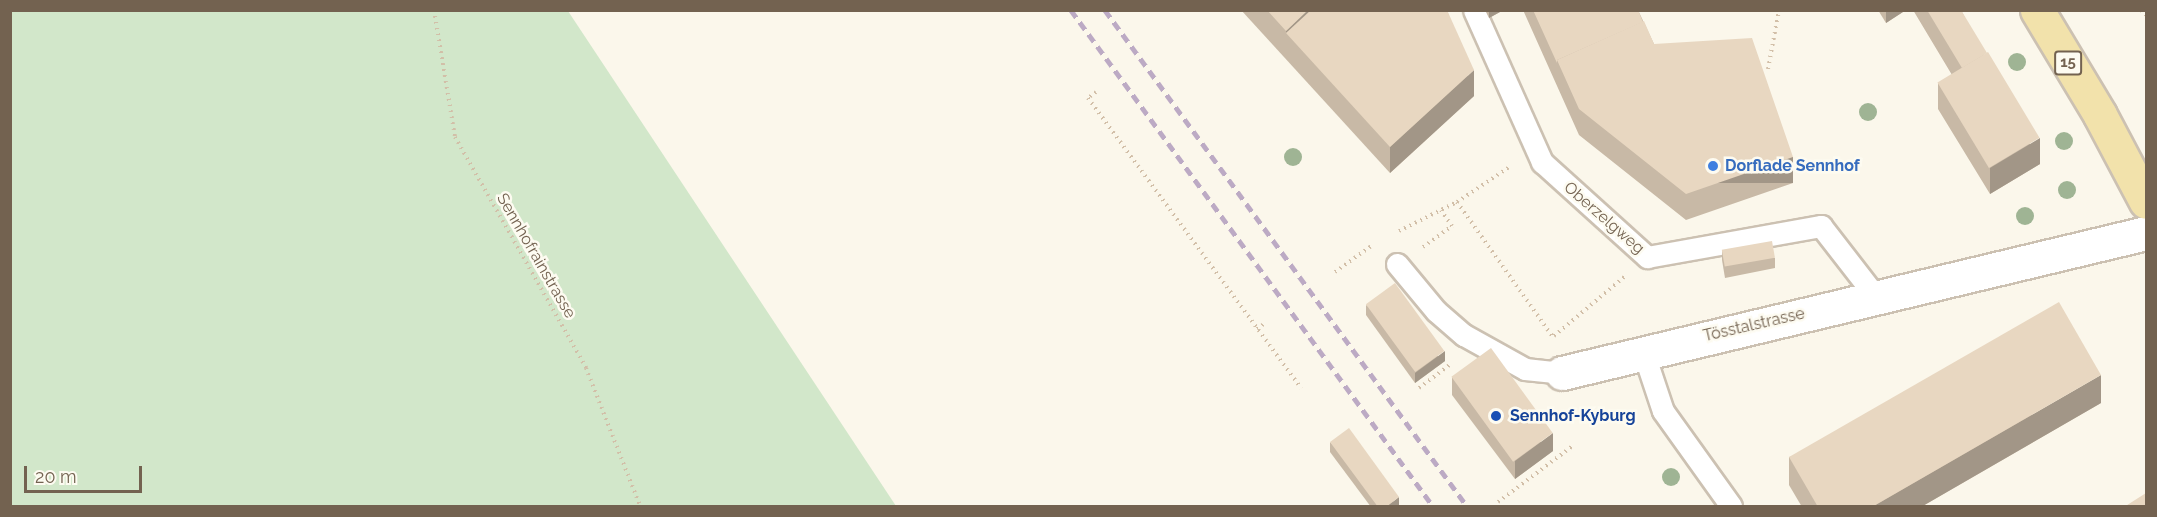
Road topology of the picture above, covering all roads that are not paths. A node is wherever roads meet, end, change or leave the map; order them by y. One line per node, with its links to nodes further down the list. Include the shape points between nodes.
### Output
1 (1474, 10): 6 (lane, Oberzelgweg, via 1535,150 1547,168 1647,257 1821,226)
2 (2037, 10): 3 (main road, 15)
3 (2146, 202)
4 (2146, 233): 6 (street, Tösstalstrasse)
5 (1405, 259): 8 (lane, Tösstalstrasse, via 1436,311 1479,344 1525,369)
6 (1876, 297): 7 (street, Tösstalstrasse)
7 (1643, 351): 8 (street, Tösstalstrasse); 9 (lane, via 1663,411)
8 (1569, 371)
9 (1731, 507)

